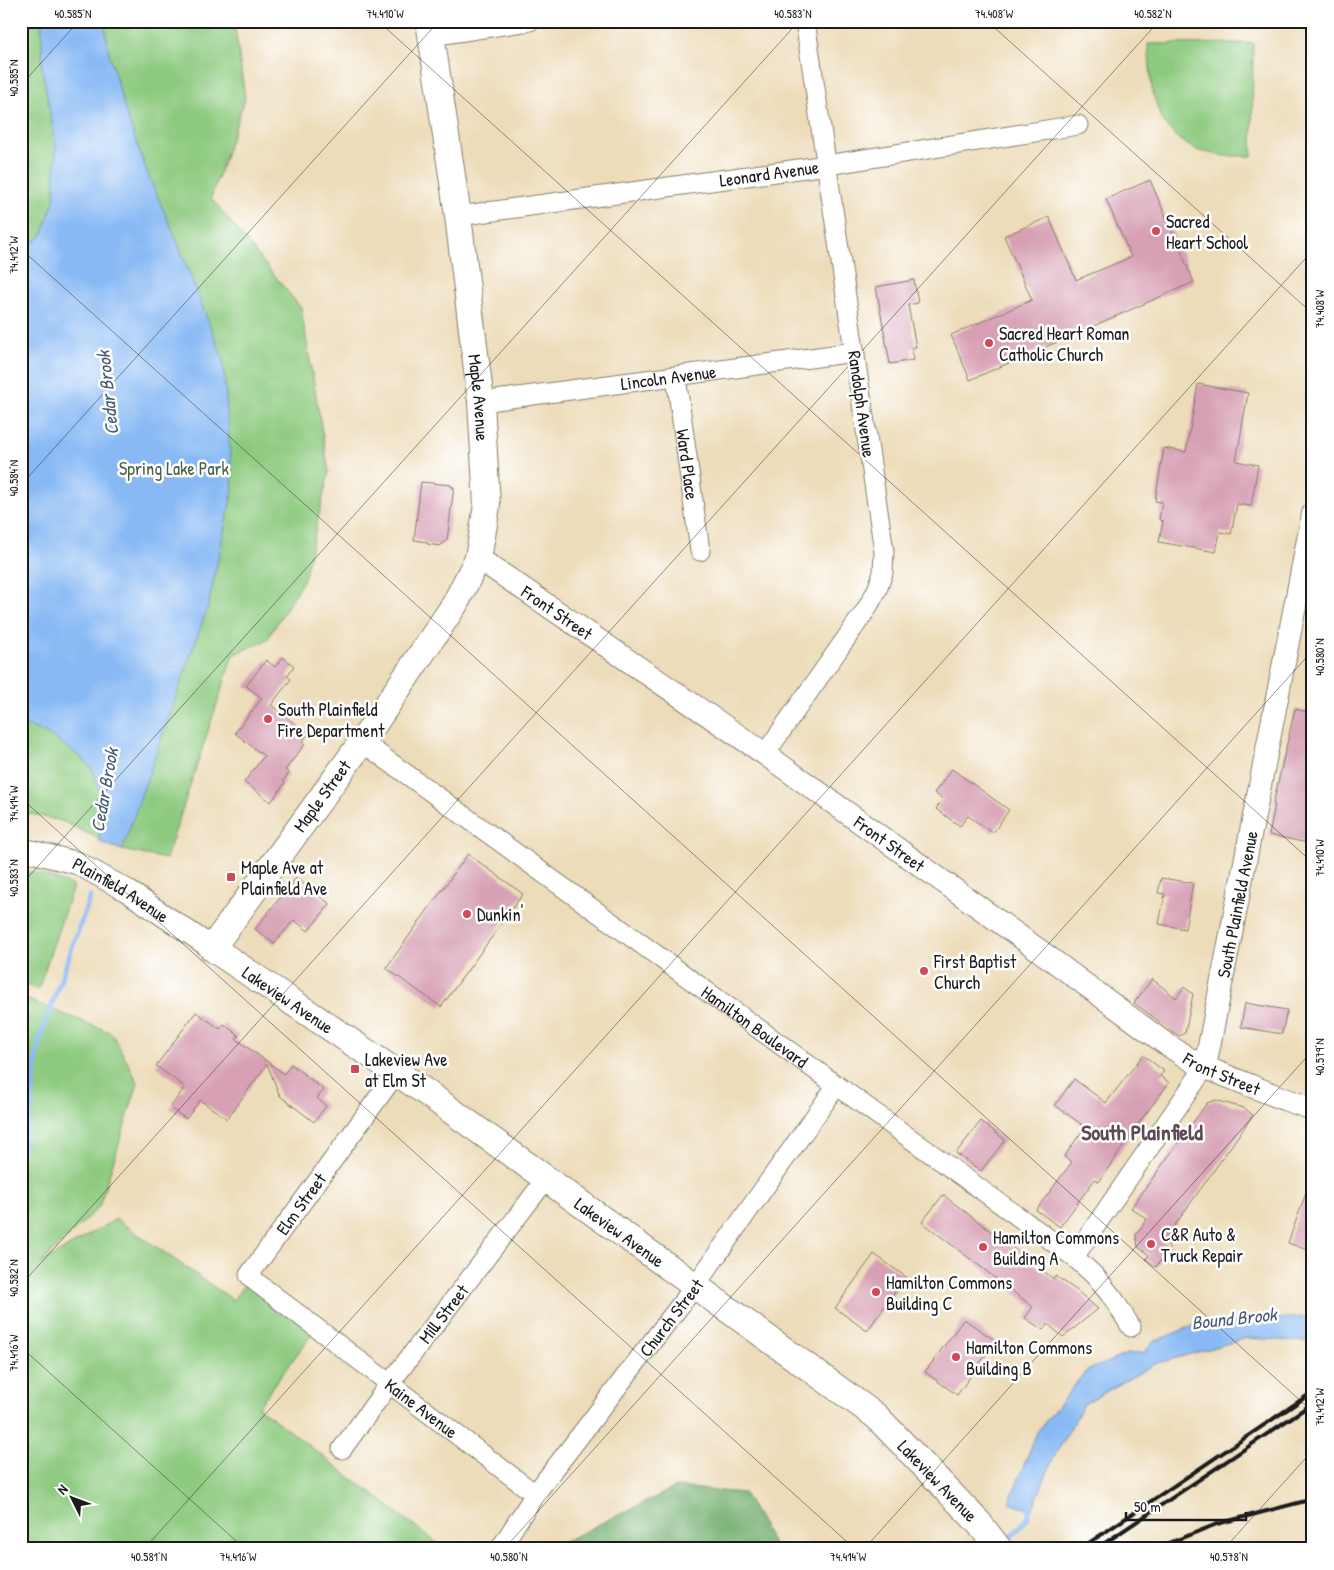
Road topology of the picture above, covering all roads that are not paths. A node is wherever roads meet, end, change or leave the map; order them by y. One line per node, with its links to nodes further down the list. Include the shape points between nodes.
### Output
1 (530, 21): 3 (street)
2 (805, 21): 5 (street, Randolph Avenue)
3 (430, 29): 6 (main road, Maple Avenue)
4 (1078, 125): 5 (street, Leonard Avenue)
5 (827, 165): 6 (street, Leonard Avenue); 7 (street, Randolph Avenue)
6 (458, 216): 9 (main road, Maple Avenue)
7 (854, 352): 8 (street, Lincoln Avenue); 14 (street, Randolph Avenue, via 884,551 883,573 866,610)
8 (676, 377): 9 (street, Lincoln Avenue); 11 (street, Ward Place)
9 (481, 402): 12 (main road, Maple Avenue, via 487,505)
10 (1313, 514): 17 (street, South Plainfield Avenue)
11 (700, 551)
12 (478, 558): 13 (main road, Maple Avenue, via 455,604); 14 (street, Front Street)
13 (362, 742): 16 (main road, Maple Street); 19 (street, Hamilton Boulevard)
14 (765, 754): 17 (street, Front Street, via 1166,1044)
15 (21, 849): 16 (street, Plainfield Avenue, via 77,863 126,890)
16 (212, 948): 18 (main road, Lakeview Avenue)
17 (1205, 1067): 20 (street, Front Street); 22 (street, South Plainfield Avenue)
18 (396, 1072): 21 (main road, Lakeview Avenue); 24 (street, Elm Street, via 250,1275)
19 (837, 1085): 22 (street, Hamilton Boulevard); 23 (street, Church Street)
20 (1313, 1109)
21 (546, 1179): 23 (main road, Lakeview Avenue); 26 (street, Mill Street)
22 (1074, 1257): 25 (street, Hamilton Boulevard, via 1096,1276)
23 (695, 1286): 28 (street, Church Street); 30 (main road, Lakeview Avenue, via 876,1416 979,1523)
24 (308, 1321): 26 (street, Kaine Avenue)
25 (1130, 1327)
26 (390, 1383): 27 (street, Mill Street); 28 (street, Kaine Avenue)
27 (342, 1450)
28 (535, 1494): 29 (street, Church Street)
29 (500, 1549)
30 (999, 1549)

